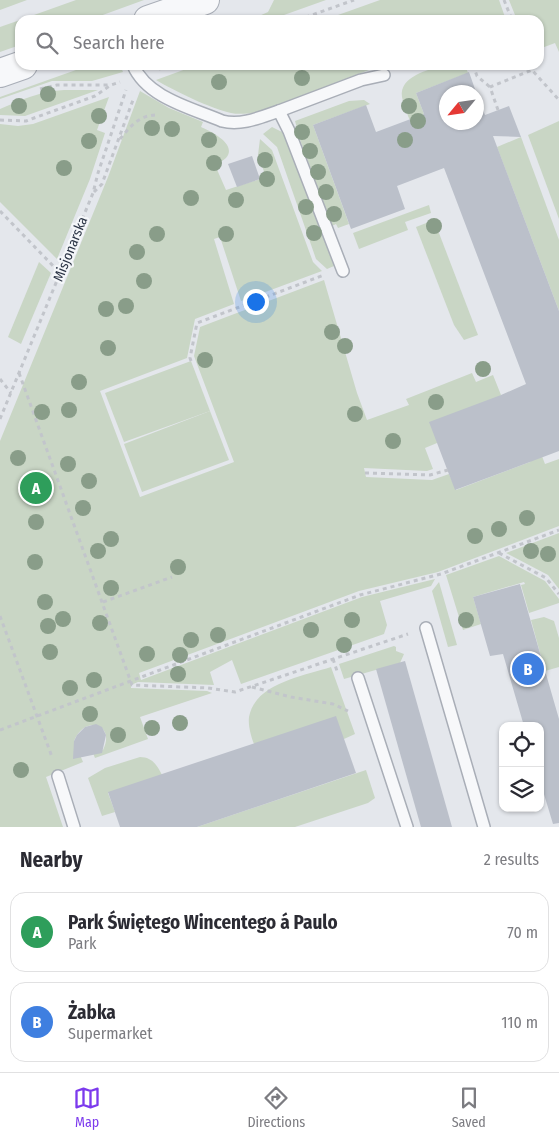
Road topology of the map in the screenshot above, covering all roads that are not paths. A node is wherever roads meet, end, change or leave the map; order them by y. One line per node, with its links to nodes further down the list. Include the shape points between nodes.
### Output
1 (205, 0): 2 (street)
2 (162, 15)
3 (15, 68): 5 (street)
4 (136, 70): 7 (lane, via 152,89 231,123)
5 (0, 73)
6 (384, 75): 7 (lane, via 361,80)
7 (279, 111): 8 (lane)
8 (343, 272)
9 (426, 628): 14 (lane)
10 (358, 678): 13 (lane)
11 (58, 776): 12 (lane)
12 (74, 827)
13 (407, 827)
14 (484, 827)

